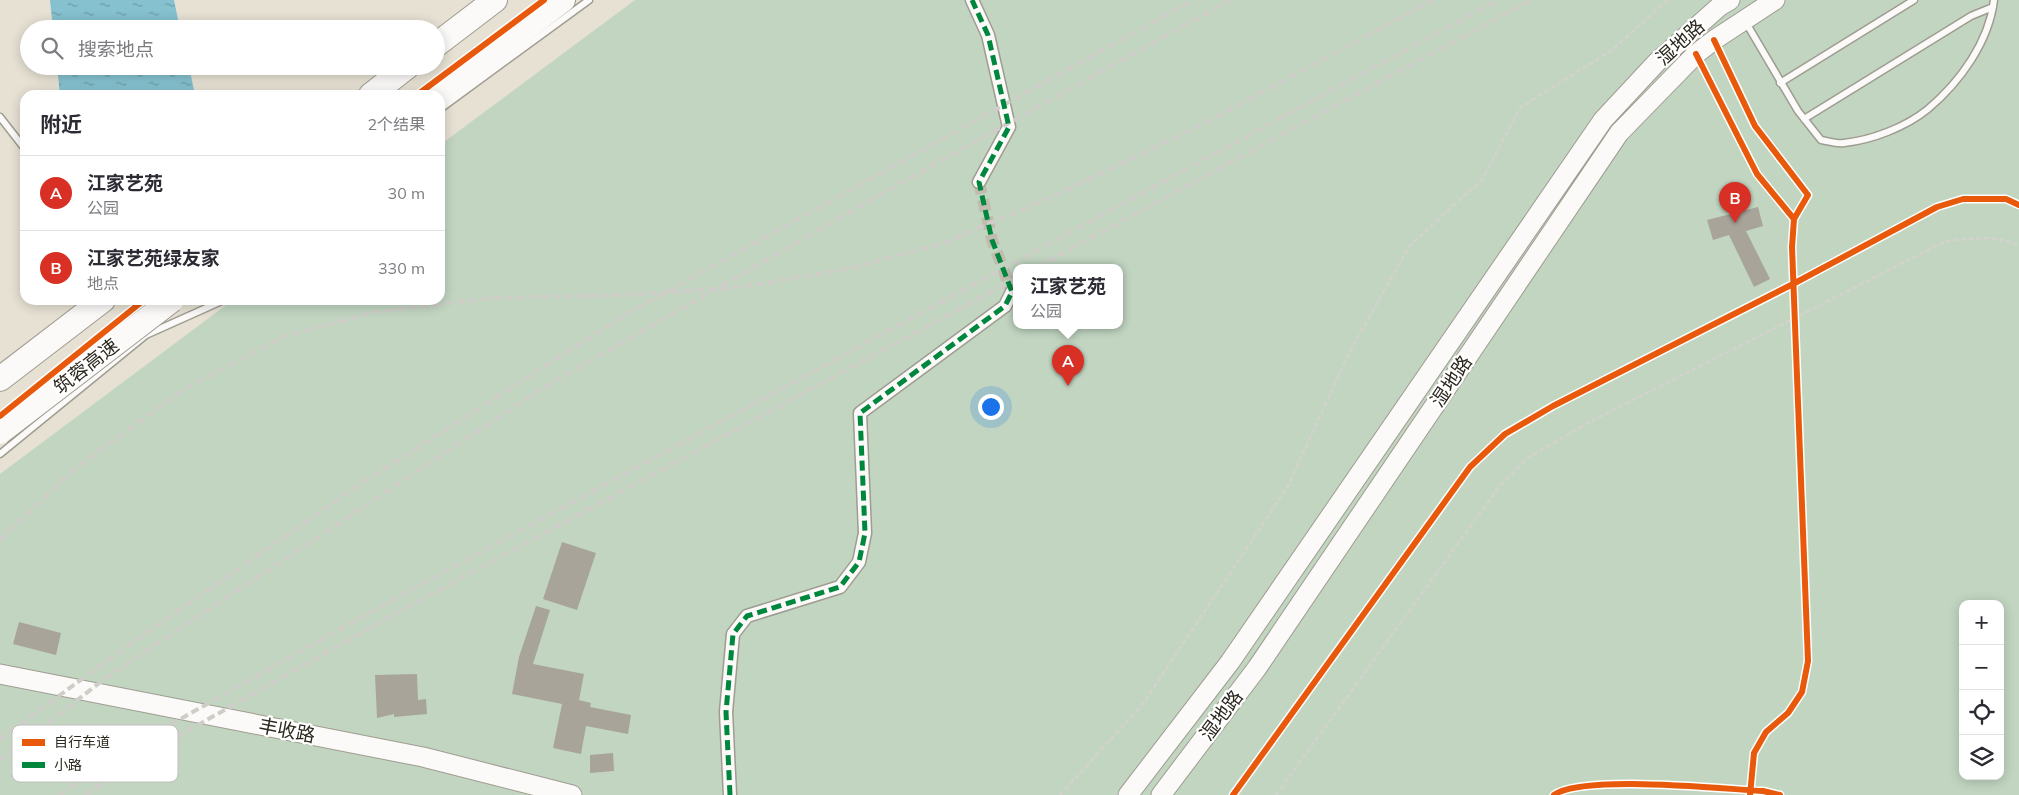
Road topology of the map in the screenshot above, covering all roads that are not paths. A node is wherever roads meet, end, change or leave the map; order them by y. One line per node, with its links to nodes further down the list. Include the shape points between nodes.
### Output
1 (495, 0): 10 (highway)
2 (563, 0): 14 (highway)
3 (589, 0): 15 (lane)
4 (972, 0): 19 (street, via 988,35 1009,127)
5 (1730, 0): 32 (street, 湿地路, via 1657,62 1603,120 1230,662)
6 (1775, 0): 9 (street, 湿地路)
7 (1914, 0): 12 (lane)
8 (1994, 3): 17 (lane); 17 (lane, via 1992,16 1976,53 1951,86 1927,110 1870,138 1842,143 1821,140)
9 (1744, 20): 12 (lane); 33 (street, 湿地路, via 1696,54 1619,133 1257,668)
10 (445, 38)
11 (397, 75): 13 (highway)
12 (1780, 83): 17 (lane)
13 (377, 90)
14 (445, 90)
15 (445, 105)
16 (0, 117): 18 (lane)
17 (1804, 119)
18 (20, 143)
19 (979, 182)
20 (1012, 292): 31 (street, via 1005,306 860,413 865,532 859,562 840,587 747,616 733,634 726,712)
21 (96, 305): 26 (highway)
22 (149, 305): 25 (lane)
23 (165, 305): 27 (highway, 筑蓉高速, bridge)
24 (213, 305): 25 (lane)
25 (166, 326): 28 (lane, via 146,335)
26 (0, 379)
27 (0, 432)
28 (0, 454)
29 (0, 674): 30 (street, 丰收路, via 423,757)
30 (572, 795)
31 (730, 795)
32 (1128, 795)
33 (1161, 795)

